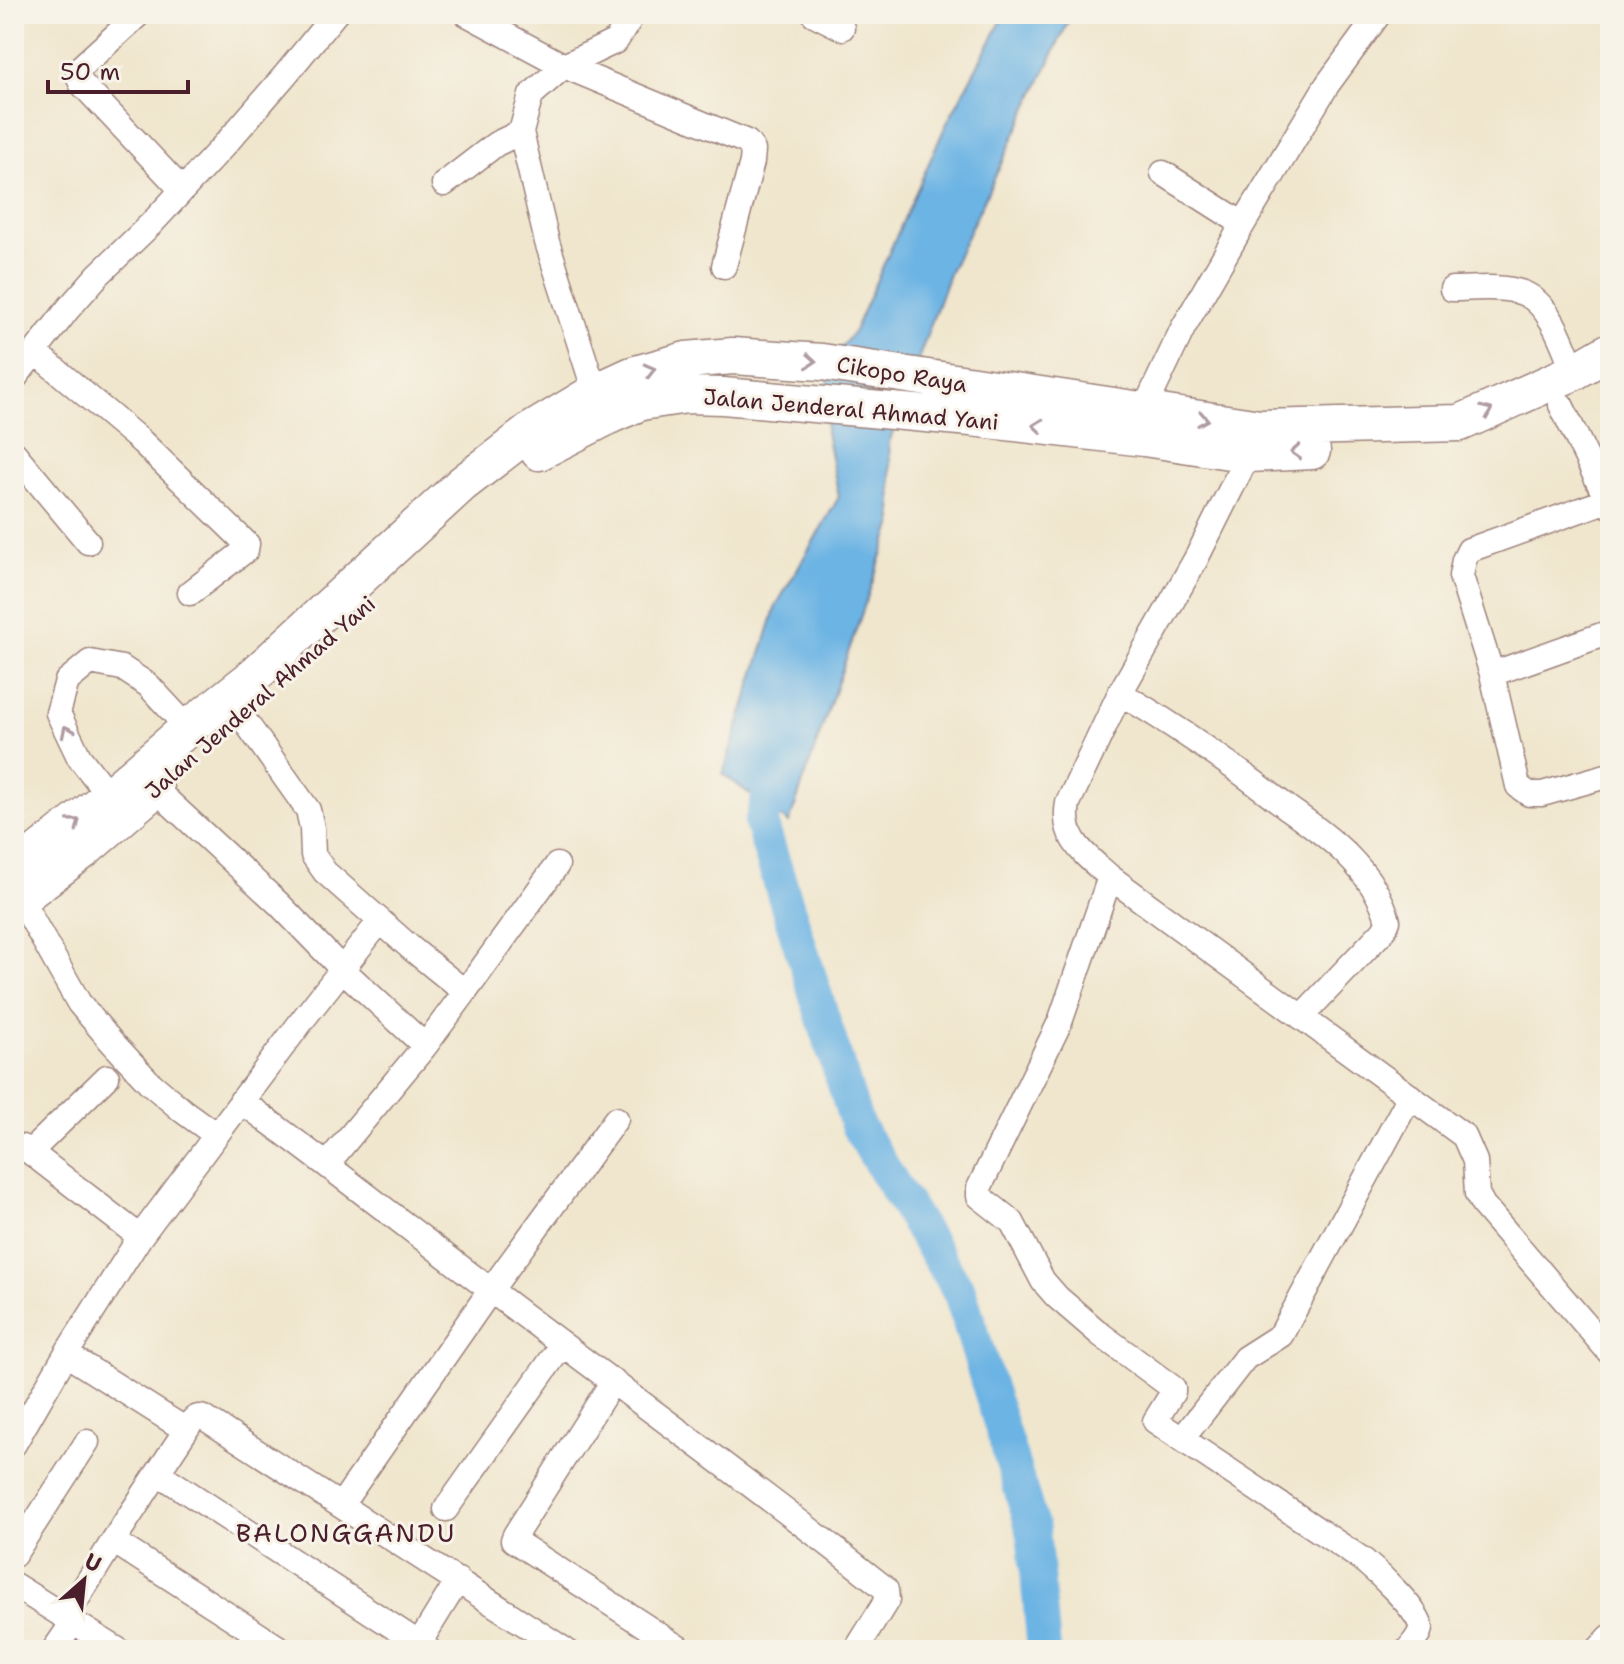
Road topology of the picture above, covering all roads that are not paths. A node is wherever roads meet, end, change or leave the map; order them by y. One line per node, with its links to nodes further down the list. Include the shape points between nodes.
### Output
1 (139, 14): 12 (street, via 78,75)
2 (335, 14): 12 (street)
3 (467, 14): 8 (street)
4 (633, 14): 8 (street, via 616,41)
5 (814, 14): 7 (street)
6 (1379, 14): 13 (street, via 1327,85)
7 (842, 28)
8 (564, 66): 9 (street, via 531,95); 14 (street, via 747,142 752,162)
9 (521, 132): 11 (street, via 496,144); 21 (street, via 547,242)
10 (1163, 173): 13 (street)
11 (444, 184)
12 (182, 190): 17 (street, via 98,275)
13 (1243, 224): 22 (street, via 1183,328)
14 (724, 266)
15 (1452, 289): 20 (street, via 1525,294 1542,308 1555,326)
16 (1610, 351): 20 (highway)
17 (36, 353): 19 (street); 27 (street, via 142,442 247,544)
18 (1610, 377): 20 (highway)
19 (14, 379)
20 (1568, 388): 23 (highway, via 1460,423); 25 (street)
21 (595, 392): 22 (highway, Cikopo Raya, one-way to 22, via 686,360 733,356 822,362 1070,400); 32 (highway, Cikopo Raya, via 532,430 462,484 249,680)
22 (1144, 424): 23 (highway); 31 (highway, Jalan Jenderal Ahmad Yani, one-way to 31, via 971,418 723,396 641,402 520,465)
23 (1254, 441): 30 (street, via 1196,559)
24 (14, 453): 26 (street)
25 (1609, 503): 29 (street, via 1469,550 1461,576)
26 (88, 542)
27 (190, 593)
28 (1610, 632): 29 (street)
29 (1492, 674): 33 (street, via 1522,790 1550,793)
30 (1120, 693): 37 (street, via 1065,817 1077,846); 42 (street, via 1247,775 1346,854 1379,898 1387,917 1384,930)
31 (240, 714): 32 (highway, Jalan Jenderal Ahmad Yani); 39 (street, via 308,810 313,855)
32 (196, 737): 34 (highway, Jalan Jenderal Ahmad Yani); 35 (highway); 35 (street, one-way to 32, via 79,757 58,713 67,681 90,662 122,668 148,685)
33 (1610, 775)
34 (155, 789): 35 (highway, Jalan Jenderal Ahmad Yani); 40 (street)
35 (118, 805): 38 (highway)
36 (557, 865): 41 (street)
37 (1110, 877): 42 (street); 58 (street, via 1060,1022 978,1191 1012,1222 1057,1297 1173,1388 1155,1420)
38 (16, 891): 48 (street, via 79,1003 149,1082)
39 (380, 921): 40 (street); 41 (street)
40 (342, 969): 43 (street); 46 (street)
41 (465, 992): 43 (street)
42 (1301, 1017): 45 (street)
43 (425, 1046): 50 (street)
44 (107, 1077): 49 (street)
45 (1410, 1096): 54 (street, via 1464,1136 1483,1205); 58 (street, via 1281,1335 1245,1358)
46 (241, 1101): 48 (street); 50 (street)
47 (616, 1119): 52 (street)
48 (216, 1135): 51 (street)
49 (22, 1151): 51 (street)
50 (327, 1164): 52 (street)
51 (140, 1237): 55 (street)
52 (490, 1291): 53 (street); 62 (street)
53 (562, 1345): 56 (street); 63 (street)
54 (1610, 1353)
55 (66, 1354): 57 (street); 60 (street)
56 (613, 1381): 75 (street, via 513,1539); 76 (street, via 886,1590 885,1605)
57 (192, 1423): 61 (street); 62 (street, via 206,1419)
58 (1182, 1439): 77 (street, via 1382,1577 1420,1622)
59 (87, 1442): 65 (street)
60 (14, 1444)
61 (158, 1473): 64 (street); 70 (street)
62 (341, 1505): 66 (street)
63 (446, 1509)
64 (113, 1541): 68 (street); 73 (street)
65 (14, 1555)
66 (458, 1580): 70 (street); 74 (street)
67 (14, 1585): 68 (street)
68 (70, 1619): 71 (street); 72 (street)
69 (1610, 1637): 78 (street)
70 (421, 1648)
71 (54, 1650)
72 (118, 1650)
73 (282, 1650)
74 (565, 1650)
75 (682, 1650)
76 (856, 1650)
77 (1408, 1650)
78 (1598, 1650)

